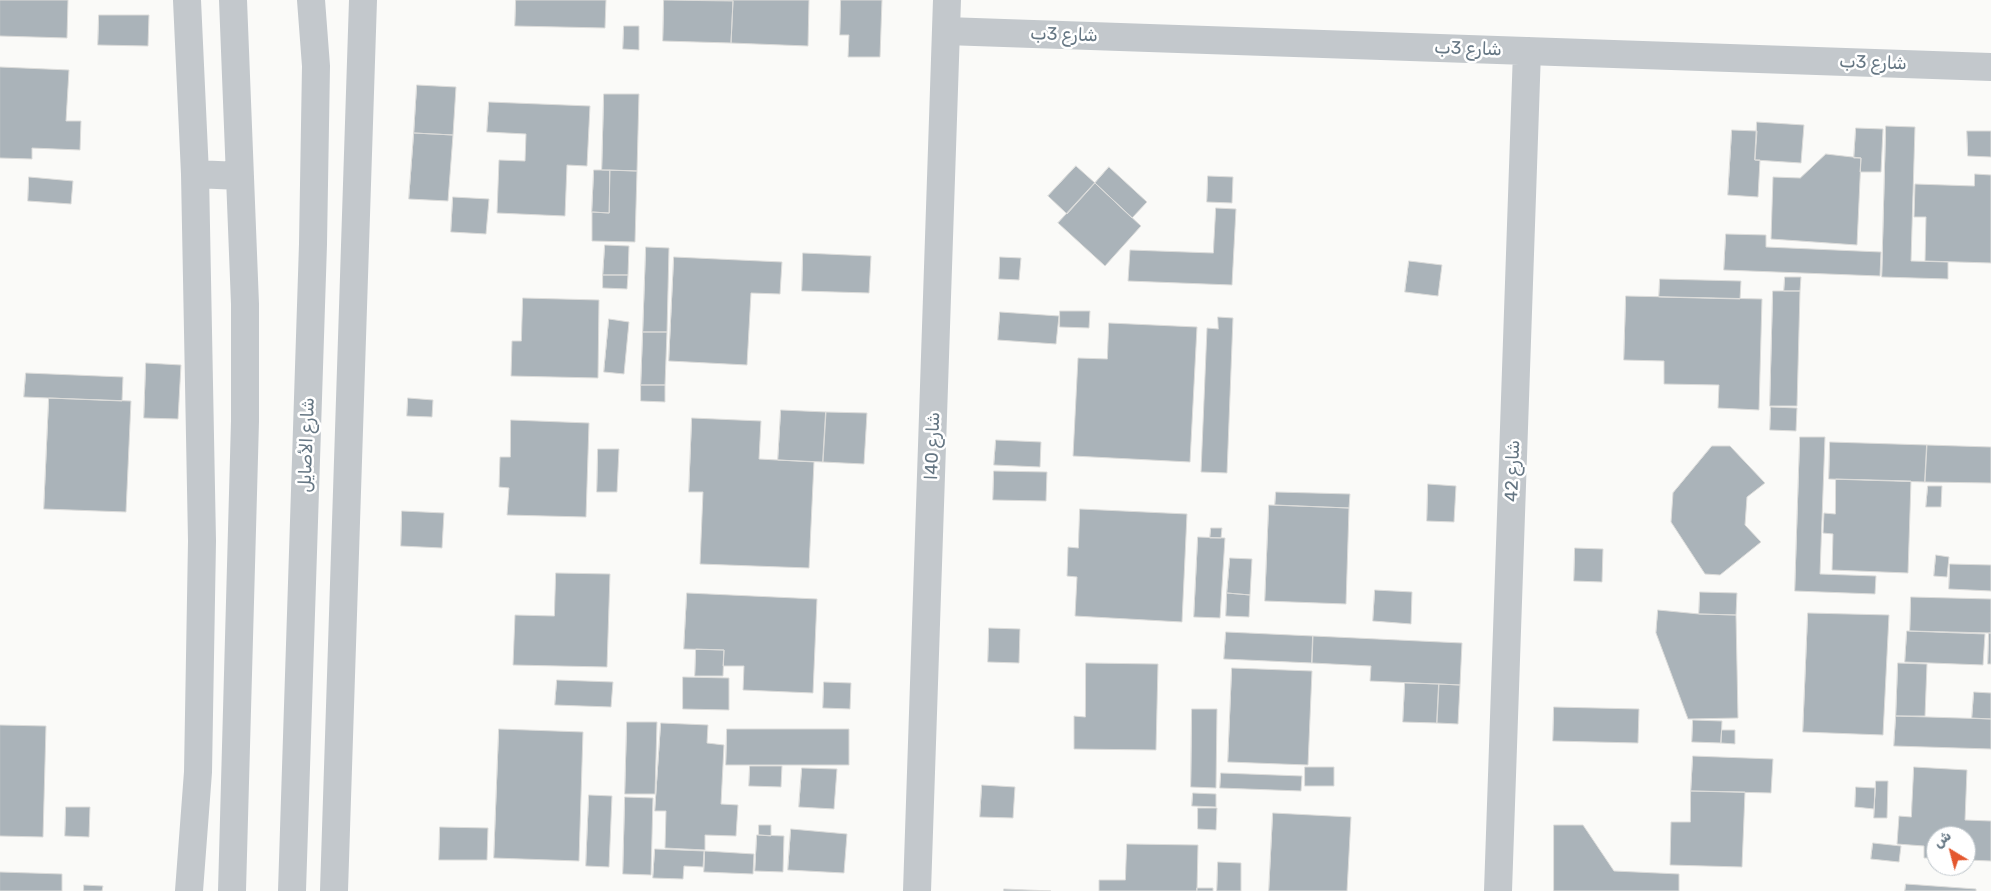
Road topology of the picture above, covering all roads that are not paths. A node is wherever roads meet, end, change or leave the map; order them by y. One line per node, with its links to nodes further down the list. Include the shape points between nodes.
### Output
1 (188, 0): 9 (street)
2 (233, 0): 10 (street)
3 (311, 0): 13 (street, شارع الأصايل, via 316,66 313,244)
4 (363, 0): 14 (street)
5 (947, 0): 6 (street, شارع 40ا)
6 (946, 30): 7 (street, شارع 3ب); 15 (street, شارع 40ا)
7 (1527, 51): 8 (street, شارع 3ب); 16 (street, شارع 42)
8 (1991, 67)
9 (195, 174): 10 (street); 11 (street, via 202,541 198,772)
10 (240, 176): 12 (street, via 245,421)
11 (190, 891)
12 (232, 891)
13 (292, 891)
14 (334, 891)
15 (917, 891)
16 (1498, 891)

